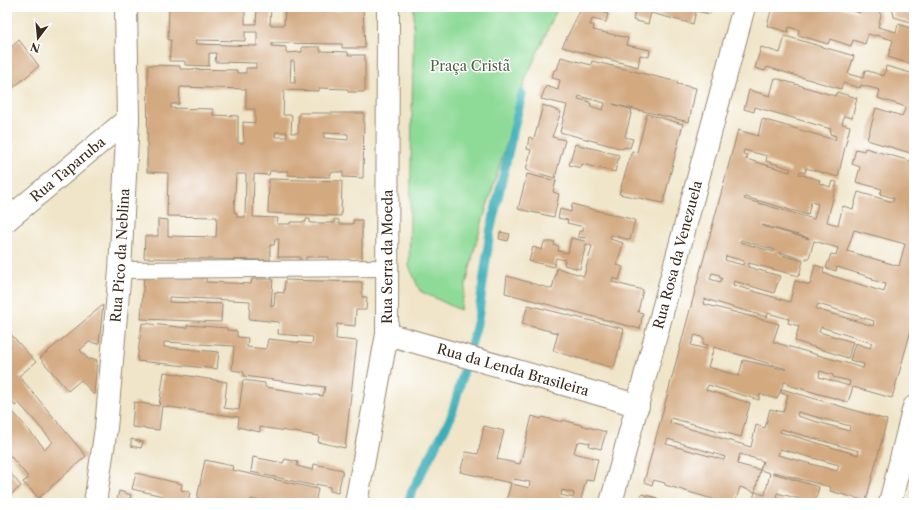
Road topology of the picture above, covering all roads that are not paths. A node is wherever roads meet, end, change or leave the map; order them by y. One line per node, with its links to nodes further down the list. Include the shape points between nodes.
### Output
1 (126, 7): 4 (street, Rua Pico da Neblina)
2 (388, 7): 6 (street, Rua Serra da Moeda)
3 (744, 7): 9 (street, Rua Rosa da Venezuela)
4 (128, 118): 5 (street, Rua Taparuba); 7 (street, Rua Pico da Neblina)
5 (7, 220)
6 (387, 268): 7 (lane); 8 (street, Rua Serra da Moeda)
7 (120, 270): 11 (street, Rua Pico da Neblina, via 106,428)
8 (387, 334): 9 (street, Rua da Lenda Brasileira); 12 (street, Rua Serra da Moeda)
9 (638, 406): 13 (street, Rua Rosa da Venezuela)
10 (914, 407): 14 (street)
11 (91, 499)
12 (356, 503)
13 (611, 503)
14 (890, 503)

